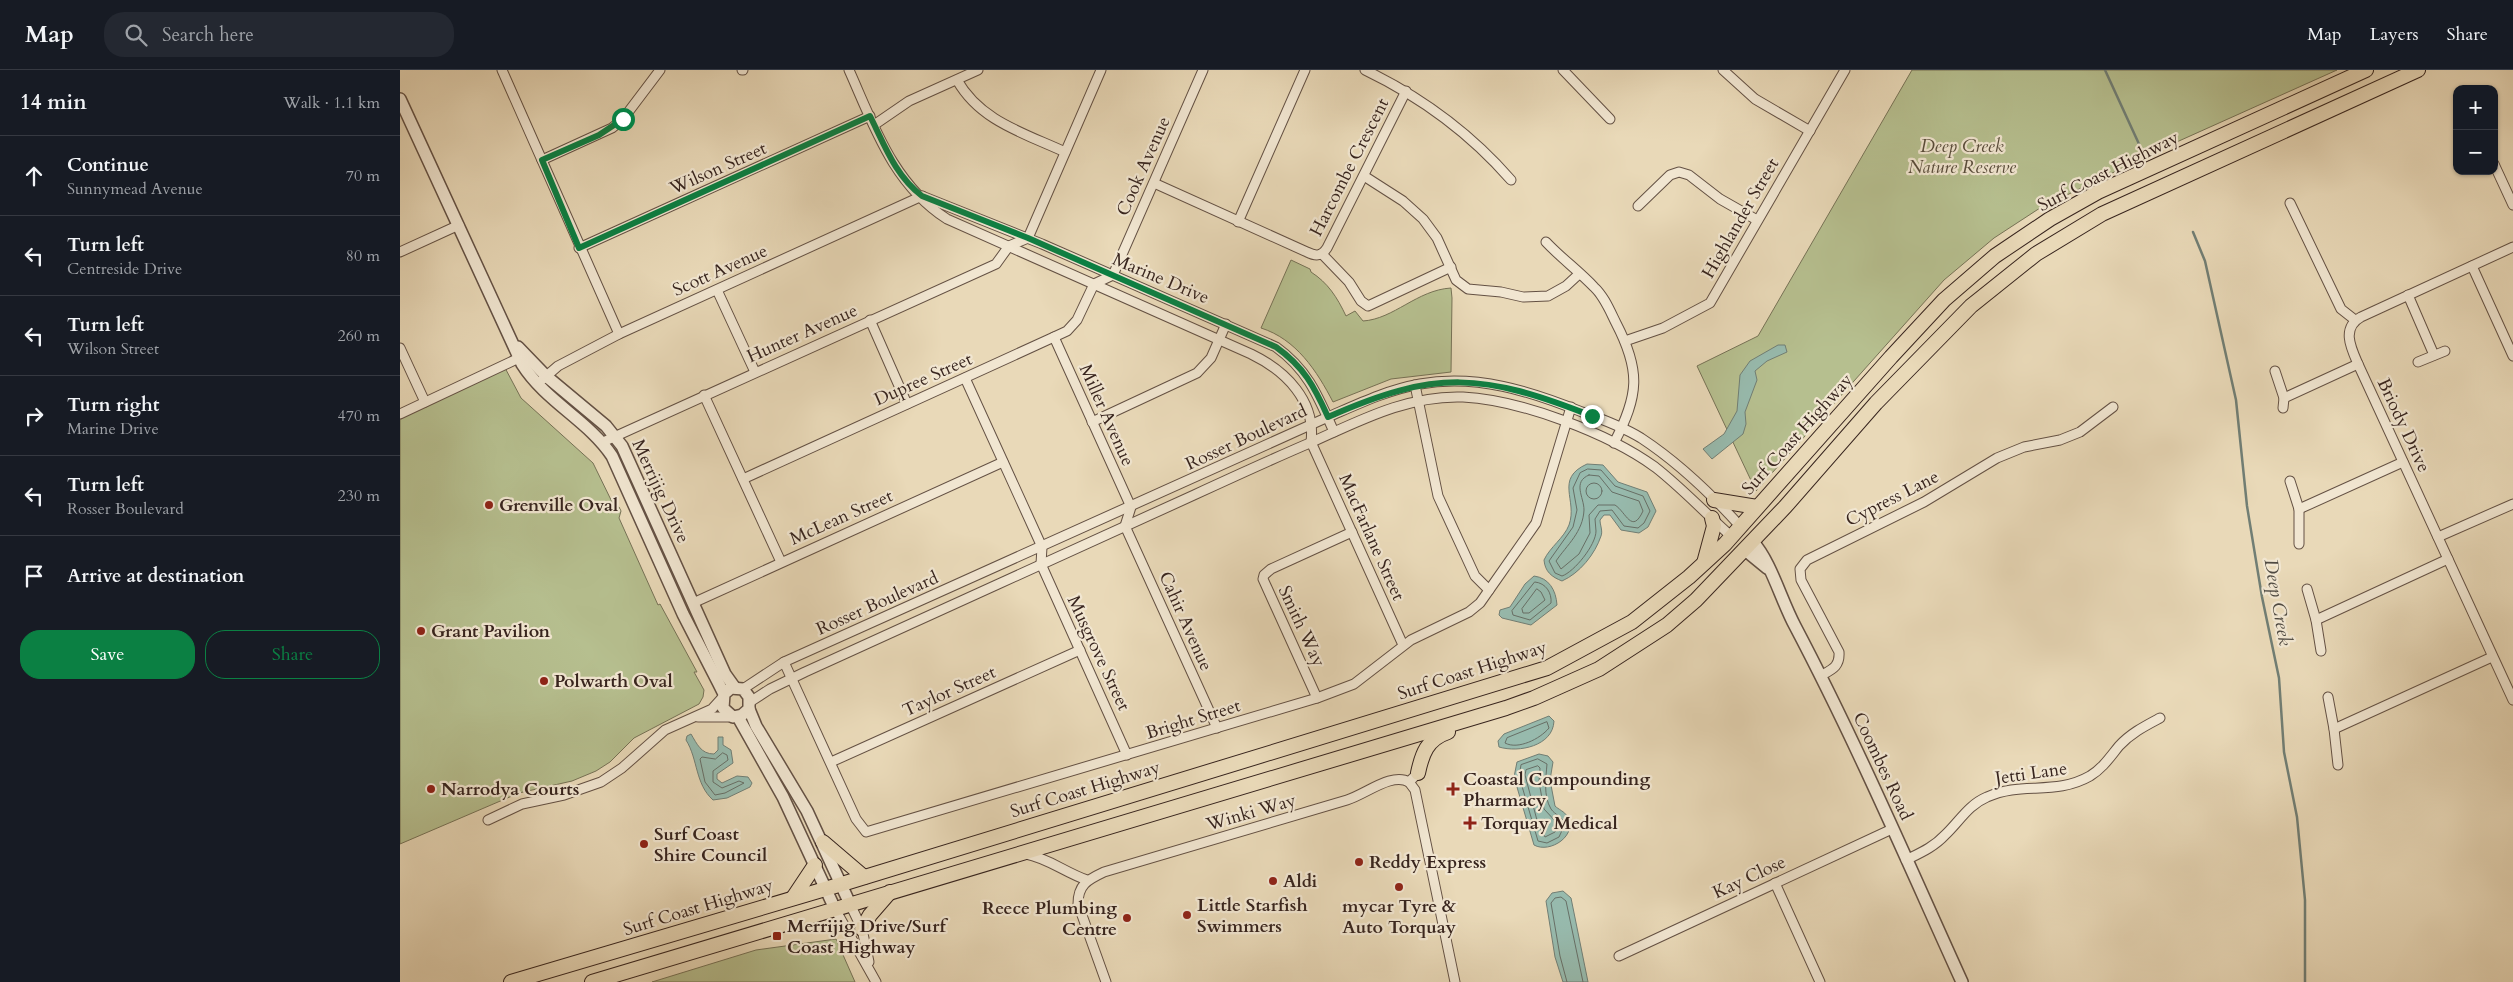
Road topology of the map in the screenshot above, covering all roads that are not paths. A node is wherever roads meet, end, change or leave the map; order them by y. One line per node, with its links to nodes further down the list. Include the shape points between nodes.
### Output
1 (502, 70): 22 (street)
2 (660, 70): 22 (street, via 627,114 612,128)
3 (849, 70): 17 (street, Marine Drive)
4 (978, 70): 14 (street)
5 (1101, 70): 21 (street)
6 (1203, 70): 26 (street, Cook Avenue)
7 (1305, 70): 32 (street)
8 (1365, 70): 15 (street)
9 (1562, 70): 18 (street)
10 (1724, 70): 20 (street, via 1755,99)
11 (1845, 70): 20 (street, Highlander Street)
12 (2366, 70): 68 (main road, Surf Coast Highway, via 2098,192 2050,219 1995,256 1944,300)
13 (2418, 70): 73 (main road, Surf Coast Highway, via 2102,214 2036,254 1971,306)
14 (957, 80): 19 (street, via 910,101); 21 (street, via 968,98 992,118)
15 (1406, 91): 24 (street, Harcombe Crescent); 25 (street, via 1482,148)
16 (400, 99): 33 (street, Merrijig Drive)
17 (870, 116): 19 (street, Marine Drive); 38 (street, Wilson Street)
18 (1610, 119)
19 (874, 125): 27 (street, Marine Drive, via 894,168)
20 (1810, 131): 31 (street, Highlander Street)
21 (1065, 152): 34 (street)
22 (542, 160): 38 (street)
23 (2498, 173): 29 (street)
24 (1364, 176): 40 (street, Harcombe Crescent); 42 (street, via 1403,201 1423,219 1437,238)
25 (1511, 180)
26 (1154, 183): 32 (street, Harcombe Crescent); 44 (street, Cook Avenue)
27 (922, 196): 34 (street, Marine Drive); 36 (street, Marine Drive, via 935,211 947,218); 46 (street, Scott Avenue)
28 (2290, 203): 49 (street, via 2341,309)
29 (2513, 205)
30 (1638, 206): 31 (street, via 1670,175 1679,172 1689,175 1720,199)
31 (1757, 220): 55 (street, Highlander Street, via 1710,303 1663,328)
32 (1238, 222): 40 (street, Harcombe Crescent, via 1313,255)
33 (459, 225): 39 (street); 53 (street, Merrijig Drive)
34 (1028, 238): 36 (street); 44 (street, Marine Drive)
35 (1546, 242): 43 (street)
36 (1009, 246): 45 (street, Marine Drive); 48 (street, Hunter Avenue, via 996,264)
37 (2513, 247): 41 (street)
38 (579, 248): 51 (street)
39 (400, 252)
40 (1322, 254): 42 (street, via 1368,306)
41 (2472, 266): 47 (street); 59 (street)
42 (1451, 267): 43 (street, via 1456,280 1468,289 1523,297 1548,296)
43 (1580, 274): 55 (street, via 1596,288)
44 (1113, 275): 45 (street); 50 (street, Marine Drive)
45 (1094, 284): 52 (street, Dupree Street, via 1077,320 1067,331); 54 (street, Marine Drive)
46 (717, 290): 51 (street, Scott Avenue); 64 (street)
47 (2408, 295): 49 (street); 58 (street)
48 (870, 320): 64 (street, Hunter Avenue); 74 (street)
49 (2355, 320): 62 (street, Briody Drive, via 2350,327 2349,342)
50 (1226, 324): 54 (street); 79 (street, Marine Drive, via 1267,342 1288,356 1308,377)
51 (618, 334): 66 (street, Scott Avenue, via 558,366)
52 (1054, 337): 65 (street, Dupree Street); 80 (street, Miller Avenue)
53 (512, 340): 60 (street, Merrijig Drive); 66 (street, Merrijig Drive)
54 (1220, 340): 80 (street, via 1207,364 1197,373); 82 (street, Marine Drive, via 1277,369 1296,389)
55 (1625, 341): 83 (street, via 1635,372 1633,397)
56 (400, 348): 72 (street)
57 (2444, 351): 58 (street)
58 (2434, 356): 61 (street)
59 (2513, 356)
60 (519, 358): 66 (street, Merrijig Drive); 72 (street)
61 (2418, 362)
62 (2358, 364): 70 (street); 90 (street, Briody Drive)
63 (2275, 371): 70 (street)
64 (755, 372): 69 (street, Hunter Avenue)
65 (965, 378): 74 (street, Dupree Street); 89 (street)
66 (542, 380): 85 (street, Merrijig Drive, via 592,414); 86 (street, Merrijig Drive)
67 (1415, 385): 71 (street); 75 (street, Rosser Boulevard, via 1496,384); 79 (street, Rosser Boulevard, via 1375,397)
68 (1861, 390): 73 (main road); 96 (main road, Surf Coast Highway)
69 (704, 395): 85 (street, Hunter Avenue); 91 (street)
70 (2284, 398): 77 (street)
71 (1420, 400): 81 (street, Rosser Boulevard, via 1481,398 1518,406); 84 (street, Rosser Boulevard, via 1390,408); 111 (street, via 1438,496 1475,576)
72 (425, 402): 78 (street)
73 (1876, 403): 104 (main road, Surf Coast Highway)
74 (907, 404): 91 (street, Dupree Street)
75 (1571, 407): 81 (street, Bright Street); 83 (street, Rosser Boulevard)
76 (2114, 407): 119 (street, Cypress Lane, via 2080,432 1997,458 1924,502 1807,560 1800,568 1801,580 1839,652 1839,663)
77 (2283, 408)
78 (400, 414)
79 (1328, 417): 82 (street, Rosser Boulevard); 84 (street, Marine Drive)
80 (1092, 422): 95 (street, Miller Avenue)
81 (1567, 423): 88 (street, Rosser Boulevard); 111 (street, Bright Street, via 1536,523)
82 (1313, 424): 87 (street); 95 (street, Rosser Boulevard)
83 (1622, 428): 88 (street); 93 (street, Rosser Boulevard, via 1661,452)
84 (1334, 432): 87 (street, Rosser Boulevard)
85 (615, 436): 86 (street, Hunter Avenue); 112 (street, Merrijig Drive, via 627,455)
86 (603, 442): 122 (street, Merrijig Drive, via 622,475)
87 (1312, 442): 99 (street, Rosser Boulevard); 101 (street, MacFarlane Street)
88 (1614, 443): 98 (street, Rosser Boulevard, via 1653,466)
89 (1003, 462): 105 (street); 107 (street, McLean Street)
90 (2403, 462): 97 (street); 102 (street, Briody Drive)
91 (742, 479): 107 (street)
92 (2290, 481): 97 (street)
93 (1714, 500): 96 (main road); 100 (street, Rosser Boulevard)
94 (2513, 504): 102 (street)
95 (1131, 507): 99 (street); 105 (street, Rosser Boulevard)
96 (1757, 507): 100 (main road, Surf Coast Highway)
97 (2299, 509): 103 (street)
98 (1712, 518): 100 (street, Rosser Boulevard); 109 (main road, via 1714,526)
99 (1125, 526): 108 (street, Rosser Boulevard); 131 (street, Cahir Avenue)
100 (1735, 531): 104 (main road); 109 (main road, Surf Coast Highway)
101 (1352, 532): 114 (street, MacFarlane Street); 124 (street, Smith Way, via 1264,575 1265,585)
102 (2438, 537): 106 (street, Briody Drive)
103 (2299, 544)
104 (1749, 546): 119 (street, Coombes Road, via 1768,568); 127 (main road, Surf Coast Highway, via 1696,600 1632,649 1565,684)
105 (1042, 547): 108 (street); 118 (street, Rosser Boulevard)
106 (2448, 559): 113 (street); 117 (street, Briody Drive)
107 (781, 562): 112 (street, McLean Street)
108 (1041, 564): 115 (street, Musgrove Street); 120 (street, Rosser Boulevard)
109 (1703, 564): 143 (main road, Surf Coast Highway, via 1632,622 1547,668)
110 (2307, 589): 113 (street)
111 (1489, 590): 114 (street, Bright Street, via 1469,612)
112 (694, 603): 121 (street, Merrijig Drive, via 725,674)
113 (2316, 620): 116 (street)
114 (1403, 645): 124 (street, Bright Street, via 1354,684)
115 (1080, 650): 133 (street, Musgrove Street); 134 (street, Taylor Street)
116 (2321, 652)
117 (2492, 657): 125 (street, Briody Drive); 132 (street)
118 (784, 662): 120 (street); 121 (street, Rosser Boulevard)
119 (1822, 675): 138 (street, Coombes Road)
120 (792, 678): 126 (street, Rosser Boulevard); 134 (street, Bright Street)
121 (739, 688): 122 (street); 126 (street, Merrijig Drive)
122 (723, 696): 128 (street, via 712,709); 129 (street, Merrijig Drive, via 723,708)
123 (2328, 697): 132 (street)
124 (1317, 698): 131 (street, Bright Street)
125 (2513, 698)
126 (749, 706): 129 (street); 139 (street, Merrijig Drive)
127 (1506, 708): 136 (main road, via 1492,717 1434,739 1421,756); 140 (main road, Surf Coast Highway)
128 (695, 717): 129 (street); 137 (street, via 665,730 601,782 564,795 522,804)
129 (736, 717): 142 (street, Merrijig Drive, via 776,785)
130 (2160, 718): 141 (street, Jetti Lane, via 2134,732 2101,768 2084,779 2067,786 2015,788 1983,798 1967,810 1938,842)
131 (1217, 728): 133 (street, Bright Street)
132 (2334, 729): 135 (street)
133 (1128, 755): 134 (street, Bright Street, via 870,832 862,830 859,825)
134 (831, 762)
135 (2338, 765)
136 (1414, 778): 144 (street, Winki Way, via 1390,780 1355,798 1104,872); 159 (street)
137 (488, 820)
138 (1892, 829): 141 (street, Coombes Road); 146 (street, Kay Close)
139 (823, 842): 143 (main road); 145 (street, Merrijig Drive)
140 (1023, 853): 144 (street, via 1038,856); 148 (main road, Surf Coast Highway)
141 (1906, 860): 161 (street, Coombes Road)
142 (815, 865): 147 (street, Merrijig Drive); 149 (main road)
143 (864, 876): 145 (main road, Surf Coast Highway)
144 (1087, 880): 158 (street, via 1078,894 1078,904)
145 (842, 884): 147 (main road, Surf Coast Highway); 150 (street, Merrijig Drive)
146 (1775, 884): 153 (street, Kay Close); 160 (street)
147 (826, 889): 149 (main road, Surf Coast Highway); 151 (street, Merrijig Drive)
148 (890, 892): 150 (main road, Surf Coast Highway); 152 (main road)
149 (793, 898): 155 (main road, Surf Coast Highway)
150 (850, 904): 151 (main road, Surf Coast Highway); 152 (street)
151 (834, 908): 154 (street); 156 (main road, Surf Coast Highway)
152 (862, 929): 154 (street)
153 (1619, 956)
154 (872, 972): 157 (street)
155 (511, 982)
156 (592, 982)
157 (876, 982)
158 (1106, 982)
159 (1455, 982)
160 (1820, 982)
161 (1962, 982)

